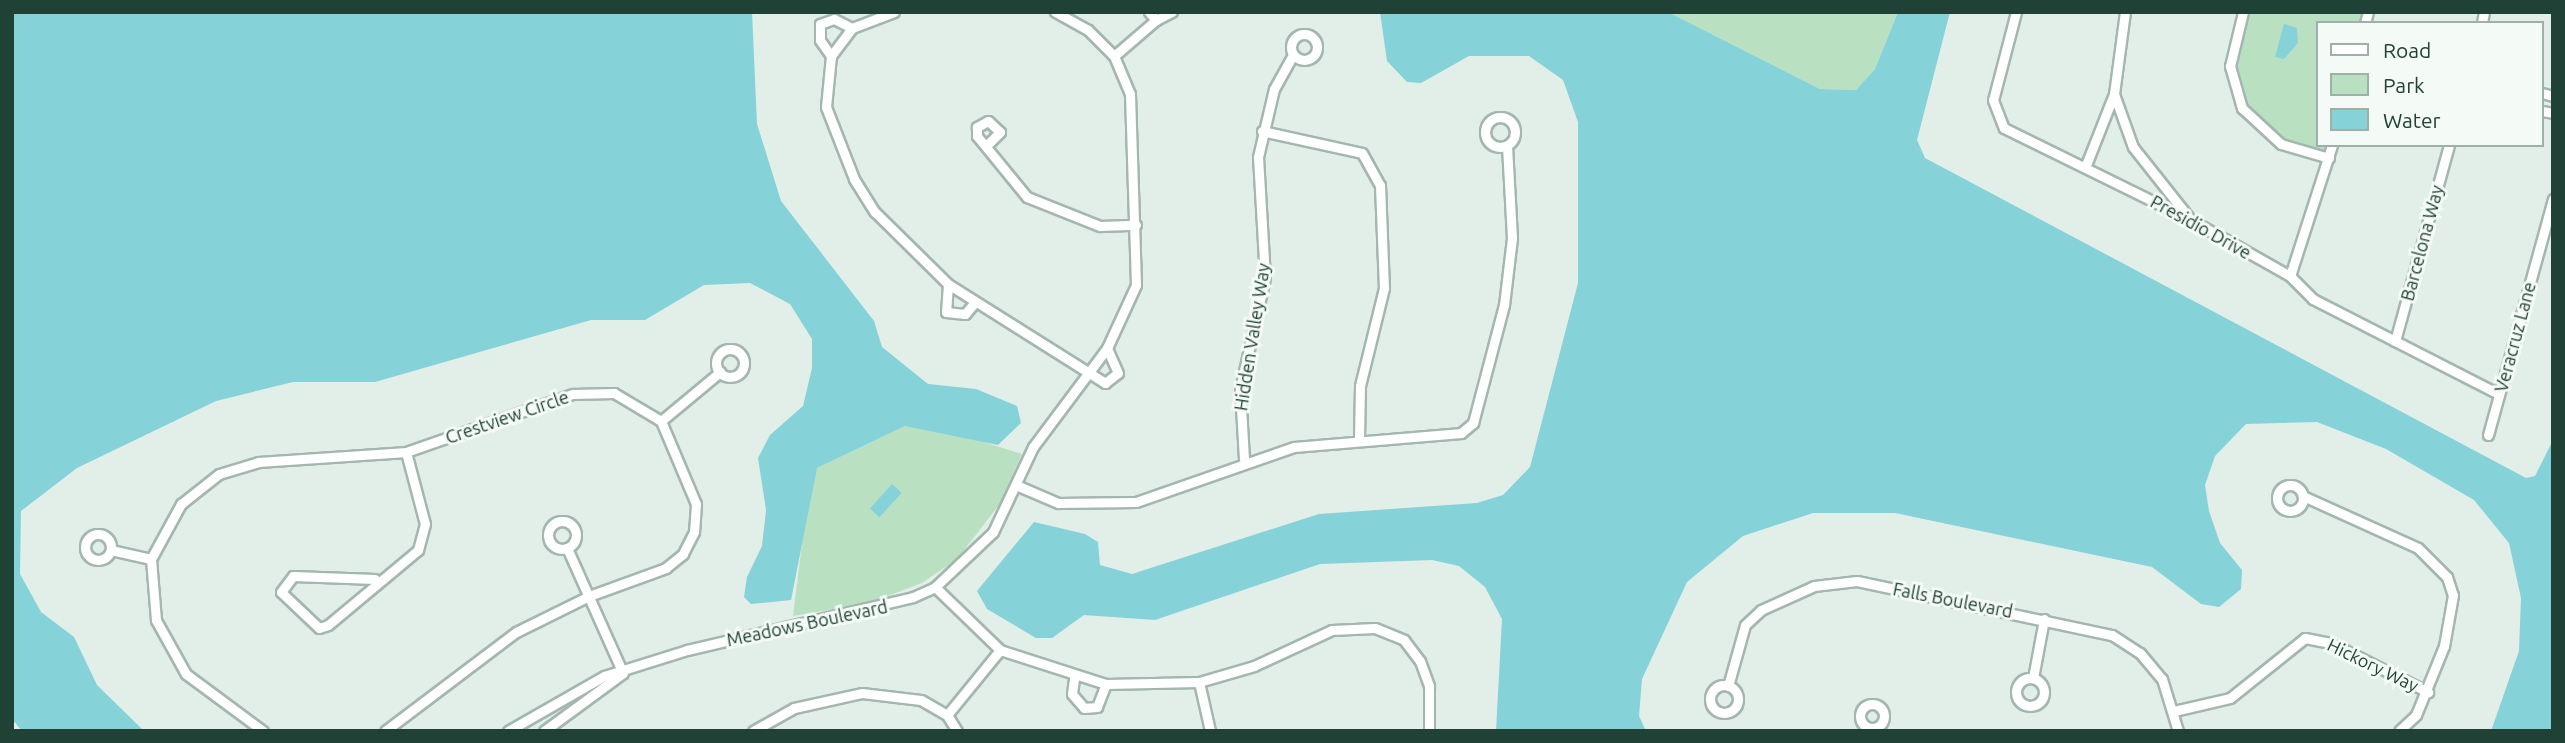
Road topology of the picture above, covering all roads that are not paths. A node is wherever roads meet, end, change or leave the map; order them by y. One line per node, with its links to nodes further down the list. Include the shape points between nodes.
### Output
1 (894, 12): 9 (street)
2 (1055, 12): 12 (street, Meadows Boulevard, via 1088,30)
3 (1149, 12): 8 (street)
4 (1172, 12): 8 (street)
5 (2016, 12): 20 (street, Presidio Drive, via 1994,115 2004,128)
6 (2125, 12): 13 (street)
7 (2243, 12): 19 (street, via 2231,66 2242,108 2281,144)
8 (1156, 20): 12 (street)
9 (852, 28): 11 (street); 11 (street, via 834,19 820,24 820,40)
10 (1293, 55): 14 (street, Hidden Valley Way, via 1274,89)
11 (831, 56): 27 (street, via 827,107 844,161 875,212)
12 (1114, 56): 25 (street, Meadows Boulevard, via 1134,121)
13 (2114, 94): 20 (street); 21 (street)
14 (1262, 131): 36 (street, via 1362,153 1380,185 1384,288 1360,386); 38 (street, Hidden Valley Way, via 1257,192 1265,278 1240,389)
15 (988, 144): 25 (street, via 1009,181 1027,197 1100,226)
16 (1507, 146): 36 (street, via 1512,238 1504,305 1473,422 1461,433)
17 (2332, 147): 19 (street)
18 (2448, 147): 29 (street, Barcelona Way)
19 (2329, 158): 26 (street)
20 (2086, 165): 22 (street, Presidio Drive)
21 (2151, 174): 22 (street); 24 (street)
22 (2145, 196): 24 (street, Presidio Drive)
23 (2553, 198): 33 (street, Veracruz Lane)
24 (2191, 220): 26 (street, Presidio Drive)
25 (1136, 225): 30 (street, Meadows Boulevard, via 1136,285)
26 (2290, 276): 29 (street, Presidio Drive, via 2313,299)
27 (948, 284): 28 (street); 28 (street, via 946,312 965,314)
28 (975, 302): 31 (street)
29 (2395, 341): 33 (street, Presidio Drive)
30 (1107, 348): 31 (street, Meadows Boulevard); 31 (street, via 1117,365 1116,379 1099,382)
31 (1085, 371): 39 (street, Meadows Boulevard)
32 (720, 372): 34 (street)
33 (2500, 394): 35 (street, Veracruz Lane)
34 (662, 421): 37 (street, Crestview Circle, via 639,402 596,390); 46 (street, Crestview Circle, via 686,467 696,504 694,532 683,554 666,568)
35 (2488, 435)
36 (1359, 438): 38 (street)
37 (405, 452): 43 (street, Crestview Circle, via 259,462 219,474 181,504); 44 (street, via 425,524 418,550 399,569)
38 (1244, 459): 39 (street, via 1136,502 1058,503)
39 (1016, 485): 45 (street, Meadows Boulevard, via 993,532)
40 (2303, 496): 55 (street, via 2418,548 2447,577 2453,595)
41 (567, 548): 46 (street)
42 (111, 550): 43 (street)
43 (151, 559): 58 (street, Crestview Circle, via 150,590 166,648 186,674)
44 (376, 579): 44 (street, via 319,628 281,592 293,576)
45 (935, 587): 48 (street); 49 (street, Meadows Boulevard, via 883,608 713,643)
46 (589, 596): 49 (street); 59 (street, Crestview Circle, via 516,632)
47 (2043, 619): 51 (street); 54 (street, Falls Boulevard, via 1837,579 1761,610 1745,625); 56 (street, Falls Boulevard, via 2112,635 2140,653 2162,680)
48 (1000, 650): 50 (street); 57 (street)
49 (623, 673): 60 (street, Meadows Boulevard, via 574,690); 61 (street, Meadows Boulevard)
50 (1074, 678): 53 (street); 53 (street, via 1072,694 1084,708 1097,707)
51 (2033, 678)
52 (1199, 682): 53 (street); 64 (street); 65 (street, via 1254,666 1332,630 1375,628 1404,640 1420,661 1429,686)
53 (1106, 684)
54 (1728, 686)
55 (2428, 692): 56 (street, Hickory Way, via 2331,642 2305,638 2230,698); 67 (street)
56 (2174, 711): 66 (street, Falls Boulevard)
57 (947, 715): 62 (street, via 921,700 863,693 794,708); 63 (street)
58 (263, 731)
59 (385, 731)
60 (508, 731)
61 (544, 731)
62 (753, 731)
63 (957, 731)
64 (1210, 731)
65 (1429, 731)
66 (2178, 731)
67 (2399, 731)

